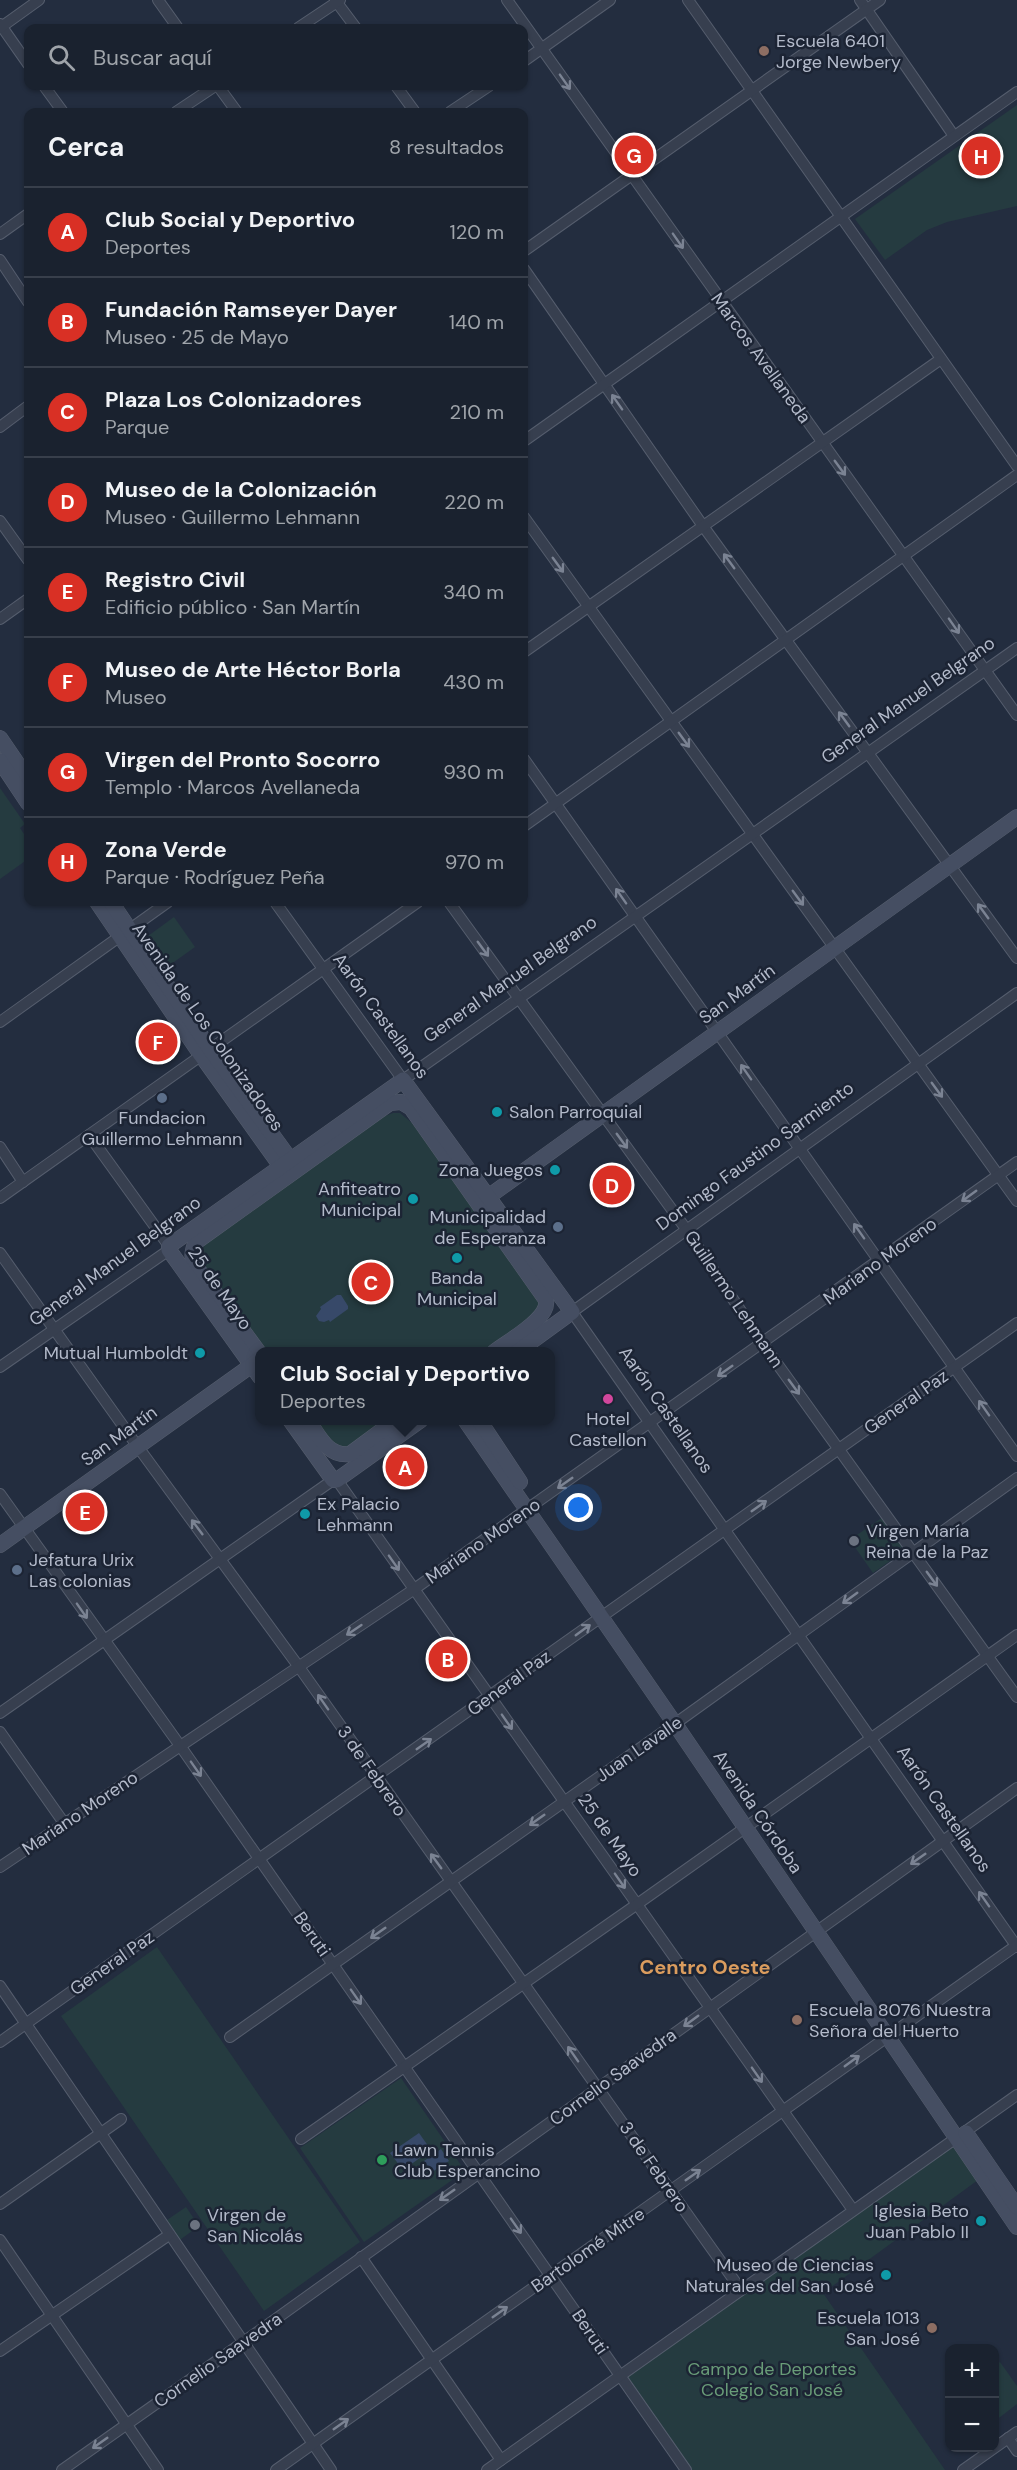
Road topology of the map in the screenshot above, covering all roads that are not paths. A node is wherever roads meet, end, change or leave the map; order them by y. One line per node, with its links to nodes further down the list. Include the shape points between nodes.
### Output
1 (39, 0): 13 (street)
2 (158, 0): 9 (street)
3 (507, 0): 12 (street, Marcos Avellaneda)
4 (610, 0): 15 (street)
5 (688, 0): 23 (street)
6 (880, 0): 8 (street)
7 (337, 1): 10 (street); 11 (street)
8 (863, 5): 23 (street); 30 (street)
9 (175, 24)
10 (304, 24)
11 (353, 24)
12 (524, 24)
13 (1, 26): 16 (street)
14 (528, 30): 15 (street, Marcos Avellaneda)
15 (541, 49): 17 (street); 31 (street, Marcos Avellaneda, one-way to 31)
16 (24, 58)
17 (528, 58)
18 (47, 90): 25 (street)
19 (211, 90): 26 (street)
20 (220, 90): 27 (street)
21 (399, 90): 28 (street)
22 (483, 90): 29 (street)
23 (751, 91): 31 (street); 32 (street)
24 (1017, 92): 30 (street)
25 (60, 108)
26 (182, 108)
27 (234, 108)
28 (413, 108)
29 (456, 108)
30 (954, 136): 32 (street)
31 (631, 176): 35 (street); 39 (street, Marcos Avellaneda, one-way to 39)
32 (840, 216): 39 (street); 40 (street)
33 (24, 217): 34 (street)
34 (0, 234)
35 (528, 248)
36 (0, 260): 38 (street)
37 (528, 275): 41 (street)
38 (24, 296)
39 (720, 300): 41 (street); 45 (street, Marcos Avellaneda)
40 (941, 359): 45 (street); 46 (street)
41 (604, 384): 44 (street); 50 (street, one-way to 41)
42 (24, 409): 43 (street)
43 (0, 427)
44 (528, 438)
45 (822, 443): 50 (street); 52 (street, Marcos Avellaneda, one-way to 52)
46 (1017, 466)
47 (1017, 476): 52 (street)
48 (0, 521): 51 (street)
49 (528, 524): 54 (street, one-way to 54)
50 (703, 526): 54 (street); 56 (street, one-way to 50)
51 (24, 554)
52 (903, 555): 56 (street); 59 (street, Marcos Avellaneda, one-way to 59)
53 (24, 602): 55 (street)
54 (588, 606): 58 (street); 61 (street)
55 (0, 619)
56 (786, 640): 61 (street); 63 (street, one-way to 56)
57 (1017, 648): 59 (street, General Manuel Belgrano)
58 (528, 649)
59 (985, 670): 60 (street, Marcos Avellaneda); 63 (street, General Manuel Belgrano)
60 (1017, 715)
61 (671, 722): 68 (street); 71 (street, one-way to 71)
62 (0, 738): 66 (main road)
63 (868, 752): 71 (street, General Manuel Belgrano); 72 (street)
64 (0, 761): 67 (main road)
65 (528, 765): 68 (street)
66 (24, 785)
67 (24, 788)
68 (555, 804): 70 (street); 79 (street, one-way to 68)
69 (1017, 817): 72 (main road, San Martín)
70 (528, 823)
71 (752, 834): 79 (street, General Manuel Belgrano); 81 (street, one-way to 81)
72 (950, 866): 81 (main road, San Martín); 82 (street, one-way to 72)
73 (101, 906): 80 (main road, Avenida de Los Colonizadores)
74 (113, 906): 80 (main road, Avenida de Los Colonizadores)
75 (162, 906): 80 (street)
76 (278, 906): 83 (street, Aarón Castellanos)
77 (412, 906): 83 (street)
78 (452, 906): 85 (street, Guillermo Lehmann, one-way to 85)
79 (635, 916): 85 (street, General Manuel Belgrano); 87 (street)
80 (125, 932): 86 (street); 88 (main road, Avenida de Los Colonizadores)
81 (834, 948): 87 (main road, San Martín); 89 (street)
82 (1017, 958)
83 (323, 969): 88 (street); 90 (street, Aarón Castellanos)
84 (1017, 993): 89 (street, Domingo Faustino Sarmiento)
85 (519, 998): 90 (street, General Manuel Belgrano); 92 (street, Guillermo Lehmann)
86 (0, 1022)
87 (717, 1032): 92 (main road, San Martín); 95 (street, one-way to 87)
88 (206, 1052): 93 (street); 97 (main road, Avenida de Los Colonizadores)
89 (918, 1063): 95 (street, Domingo Faustino Sarmiento); 98 (street, one-way to 98)
90 (403, 1080): 97 (main road, General Manuel Belgrano); 101 (main road, Aarón Castellanos)
91 (411, 1108): 97 (main road, General Manuel Belgrano, via 401,1102 390,1103); 101 (main road, Aarón Castellanos)
92 (603, 1113): 101 (main road, San Martín); 103 (street, Guillermo Lehmann, one-way to 103)
93 (89, 1135): 99 (street); 105 (street, 25 de Mayo)
94 (0, 1147): 99 (street)
95 (800, 1148): 103 (street, Domingo Faustino Sarmiento); 107 (street, one-way to 95)
96 (1017, 1162): 98 (street, Mariano Moreno)
97 (289, 1167): 104 (main road, General Manuel Belgrano); 105 (main road, General Manuel Belgrano)
98 (999, 1175): 102 (street); 107 (street, Mariano Moreno, one-way to 107)
99 (23, 1182): 100 (street)
100 (0, 1198)
101 (484, 1200): 108 (main road, Aarón Castellanos); 112 (main road, Aarón Castellanos, via 548,1305 541,1318)
102 (1017, 1201)
103 (687, 1229): 108 (street, Domingo Faustino Sarmiento); 111 (street, Guillermo Lehmann)
104 (193, 1247): 115 (main road, 25 de Mayo, via 194,1264)
105 (169, 1248): 110 (street, General Manuel Belgrano); 114 (main road, 25 de Mayo)
106 (0, 1253): 110 (street, 3 de Febrero)
107 (880, 1260): 111 (street, Mariano Moreno); 118 (street)
108 (572, 1312): 113 (main road, Domingo Faustino Sarmiento); 119 (street, Aarón Castellanos)
109 (1017, 1323): 118 (street, General Paz)
110 (53, 1329): 117 (street, General Manuel Belgrano); 126 (street, 3 de Febrero)
111 (763, 1344): 119 (street, Mariano Moreno, one-way to 119); 127 (street, Guillermo Lehmann, one-way to 127)
112 (501, 1347)
113 (524, 1347)
114 (255, 1361)
115 (255, 1361)
116 (255, 1365): 126 (main road, San Martín)
117 (0, 1367)
118 (955, 1367): 127 (street, General Paz); 128 (street, one-way to 118)
119 (651, 1423): 132 (street, Mariano Moreno, one-way to 132); 134 (street, Aarón Castellanos)
120 (294, 1425): 130 (main road, 25 de Mayo)
121 (312, 1425): 122 (main road, via 329,1450 340,1455 350,1454)
122 (389, 1425)
123 (414, 1425): 130 (main road)
124 (469, 1425): 132 (main road, Avenida Córdoba)
125 (481, 1425): 132 (main road, Avenida Córdoba)
126 (138, 1447): 133 (main road, San Martín); 137 (street, 3 de Febrero, one-way to 126)
127 (839, 1449): 134 (street, General Paz, one-way to 127); 136 (street, Guillermo Lehmann)
128 (1017, 1456)
129 (1017, 1478): 136 (street, Juan Lavalle)
130 (335, 1480): 137 (street); 138 (street, 25 de Mayo, one-way to 138)
131 (0, 1494): 133 (street, Beruti)
132 (531, 1507): 138 (street, Mariano Moreno); 139 (main road, Avenida Córdoba)
133 (24, 1528): 135 (main road, San Martín); 142 (street, Beruti, one-way to 142)
134 (726, 1530): 139 (street, General Paz); 140 (street, Aarón Castellanos)
135 (0, 1545)
136 (913, 1552): 140 (street, Juan Lavalle, one-way to 140); 143 (street, Guillermo Lehmann, one-way to 143)
137 (220, 1558): 142 (street); 144 (street, 3 de Febrero)
138 (413, 1590): 144 (street, Mariano Moreno, one-way to 144); 146 (street, 25 de Mayo)
139 (605, 1614): 146 (street, General Paz, one-way to 139); 148 (main road, Avenida Córdoba)
140 (799, 1634): 148 (street, Juan Lavalle); 150 (street, Aarón Castellanos)
141 (1017, 1635): 143 (street)
142 (102, 1640): 147 (street); 151 (street, Beruti)
143 (987, 1656): 145 (street, Guillermo Lehmann); 150 (street)
144 (299, 1667): 151 (street, Mariano Moreno); 152 (street, 3 de Febrero, one-way to 144)
145 (1017, 1697)
146 (489, 1698): 152 (street, General Paz, one-way to 146); 154 (street, 25 de Mayo, one-way to 154)
147 (0, 1713)
148 (679, 1721): 154 (street, Juan Lavalle); 156 (main road, Avenida Córdoba)
149 (0, 1732): 155 (street)
150 (872, 1739): 156 (street); 157 (street, Aarón Castellanos)
151 (181, 1747): 155 (street, Mariano Moreno); 158 (street, Beruti, one-way to 158)
152 (376, 1778): 158 (street, General Paz); 160 (street, 3 de Febrero, one-way to 152)
153 (1017, 1788): 157 (street, Cornelio Saavedra)
154 (563, 1802): 160 (street, Juan Lavalle, one-way to 160); 161 (street, 25 de Mayo, one-way to 161)
155 (64, 1823): 159 (street, Mariano Moreno)
156 (749, 1824): 161 (street); 162 (main road, Avenida Córdoba)
157 (943, 1841): 162 (street, Cornelio Saavedra, one-way to 162); 163 (street, Aarón Castellanos, one-way to 157)
158 (259, 1858): 164 (street, Beruti); 168 (street, General Paz)
159 (0, 1867)
160 (450, 1881): 164 (street, Juan Lavalle, one-way to 164); 165 (street, 3 de Febrero)
161 (636, 1905): 165 (street); 167 (street, 25 de Mayo)
162 (820, 1928): 167 (street, Cornelio Saavedra); 169 (main road, Avenida Córdoba)
163 (1017, 1946): 169 (street, Bartolomé Mitre)
164 (333, 1964): 170 (street, Juan Lavalle); 172 (street, Beruti, one-way to 172)
165 (523, 1984): 172 (street); 173 (street, 3 de Febrero, one-way to 165)
166 (0, 1986): 168 (street)
167 (710, 2008): 173 (street, Cornelio Saavedra, one-way to 173); 175 (street, 25 de Mayo, one-way to 175)
168 (26, 2024): 171 (street, General Paz); 177 (street)
169 (891, 2033): 175 (street, Bartolomé Mitre, one-way to 169); 178 (main road, Avenida Córdoba)
170 (230, 2037)
171 (0, 2042)
172 (405, 2067): 179 (street); 180 (street, Beruti)
173 (598, 2088): 180 (street, Cornelio Saavedra); 181 (street, 3 de Febrero)
174 (1017, 2095): 178 (street)
175 (783, 2111): 181 (street, Bartolomé Mitre, one-way to 175); 184 (street, 25 de Mayo)
176 (121, 2119): 177 (street)
177 (99, 2133): 182 (street); 186 (street)
178 (961, 2134): 183 (main road, Avenida Córdoba); 184 (street); 185 (main road, Avenida Córdoba)
179 (301, 2139)
180 (479, 2173): 188 (street, Cornelio Saavedra, one-way to 188); 189 (street, Beruti, one-way to 189)
181 (671, 2191): 189 (street, Bartolomé Mitre); 190 (street, 3 de Febrero)
182 (0, 2204)
183 (1017, 2207)
184 (853, 2210): 190 (street)
185 (1017, 2227)
186 (169, 2235): 191 (street); 192 (street)
187 (0, 2240): 191 (street)
188 (361, 2257): 192 (street, Cornelio Saavedra); 194 (street)
189 (551, 2276): 194 (street, Bartolomé Mitre, one-way to 189); 195 (street, Beruti)
190 (741, 2290): 195 (street)
191 (52, 2315): 193 (street); 196 (street)
192 (245, 2342): 196 (street, Cornelio Saavedra); 198 (street)
193 (0, 2350)
194 (432, 2359): 198 (street, Bartolomé Mitre, one-way to 194); 200 (street)
195 (620, 2376): 200 (street); 206 (street, Beruti)
196 (127, 2424): 201 (street, Cornelio Saavedra, one-way to 201); 202 (street)
197 (1013, 2435): 199 (street); 207 (street)
198 (314, 2443): 203 (street, Bartolomé Mitre); 204 (street)
199 (1017, 2451)
200 (501, 2460): 205 (street)
201 (62, 2470)
202 (159, 2470)
203 (276, 2470)
204 (331, 2470)
205 (487, 2470)
206 (686, 2470)
207 (963, 2470)

